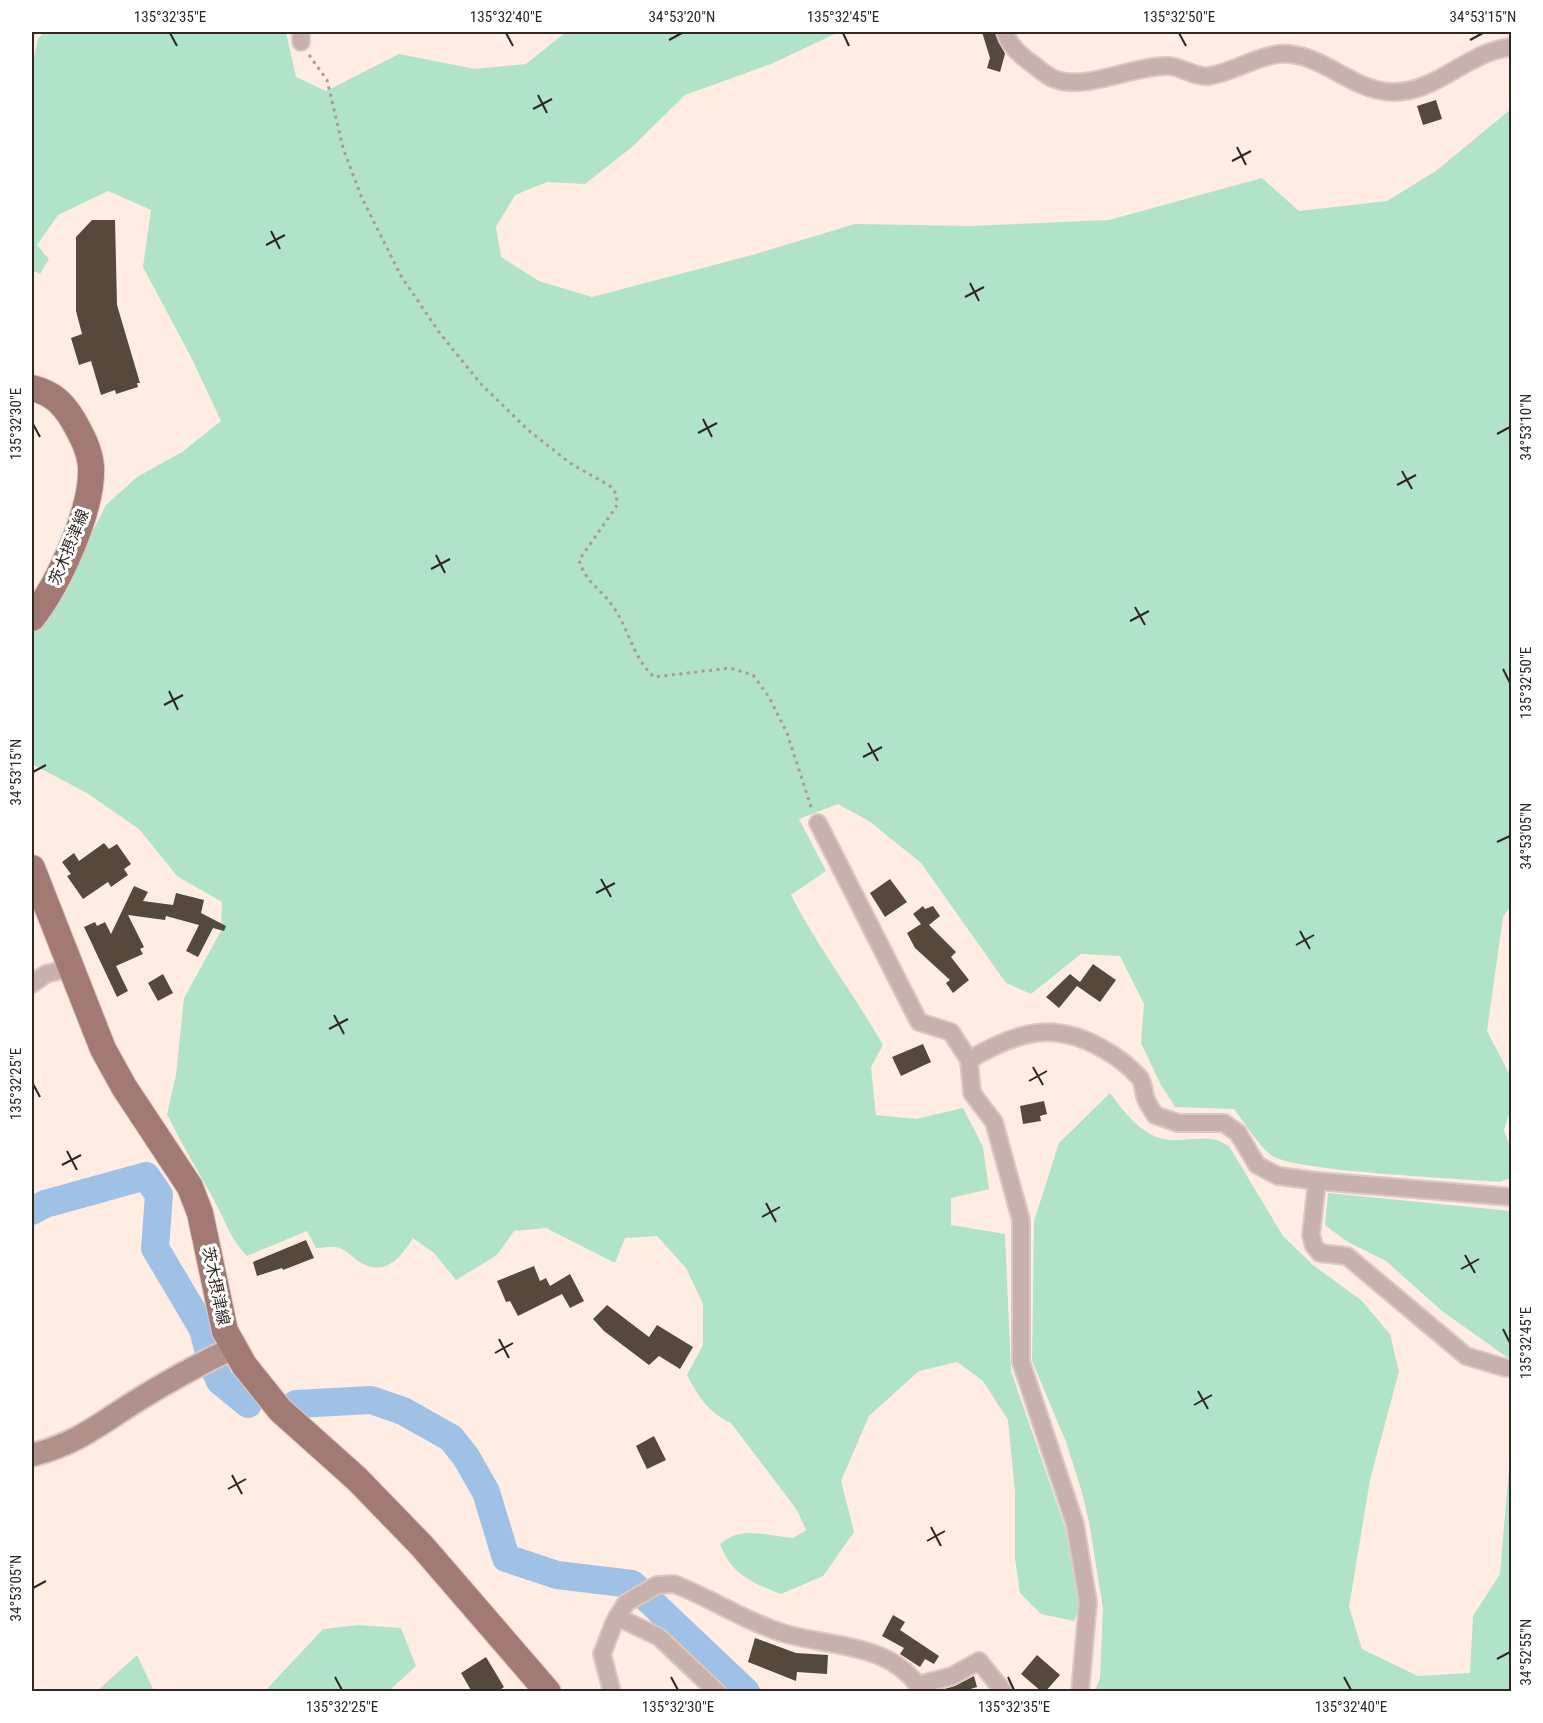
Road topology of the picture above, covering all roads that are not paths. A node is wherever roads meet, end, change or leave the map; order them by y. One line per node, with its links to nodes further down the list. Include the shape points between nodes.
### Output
1 (1005, 32): 2 (street, via 1023,58 1053,79 1075,82 1169,66 1207,76 1279,54 1313,59 1366,88 1395,92 1426,86 1467,60)
2 (1512, 47)
3 (32, 388): 4 (main road, 茨木摂津線, via 62,402 82,435 91,465 86,510 48,598)
4 (32, 618)
5 (818, 823): 9 (street, via 919,1023 951,1032)
6 (32, 868): 7 (main road, 茨木摂津線)
7 (70, 968): 8 (street, via 46,974); 12 (main road, 茨木摂津線, via 103,1049 190,1187 200,1213)
8 (32, 984)
9 (969, 1060): 10 (street, via 1023,1034 1056,1031 1085,1039 1116,1056 1141,1079 1155,1115 1178,1123 1224,1123 1238,1133 1257,1165 1278,1176); 21 (street, via 972,1093 994,1122 1021,1220 1021,1362 1074,1524 1088,1602)
10 (1317, 1181): 11 (street); 13 (street, via 1311,1235 1320,1253 1347,1256 1466,1356)
11 (1512, 1197)
12 (228, 1350): 14 (street, via 134,1403 88,1435); 17 (main road, 茨木摂津線, via 273,1402 357,1479 422,1546)
13 (1506, 1368)
14 (32, 1455)
15 (622, 1610): 16 (street, via 657,1585 675,1584 784,1633 891,1660 910,1672); 18 (street, via 602,1654); 19 (street, via 659,1637)
16 (920, 1688): 20 (street, via 979,1661)
17 (548, 1692)
18 (612, 1692)
19 (717, 1692)
20 (1004, 1692)
21 (1080, 1692)

